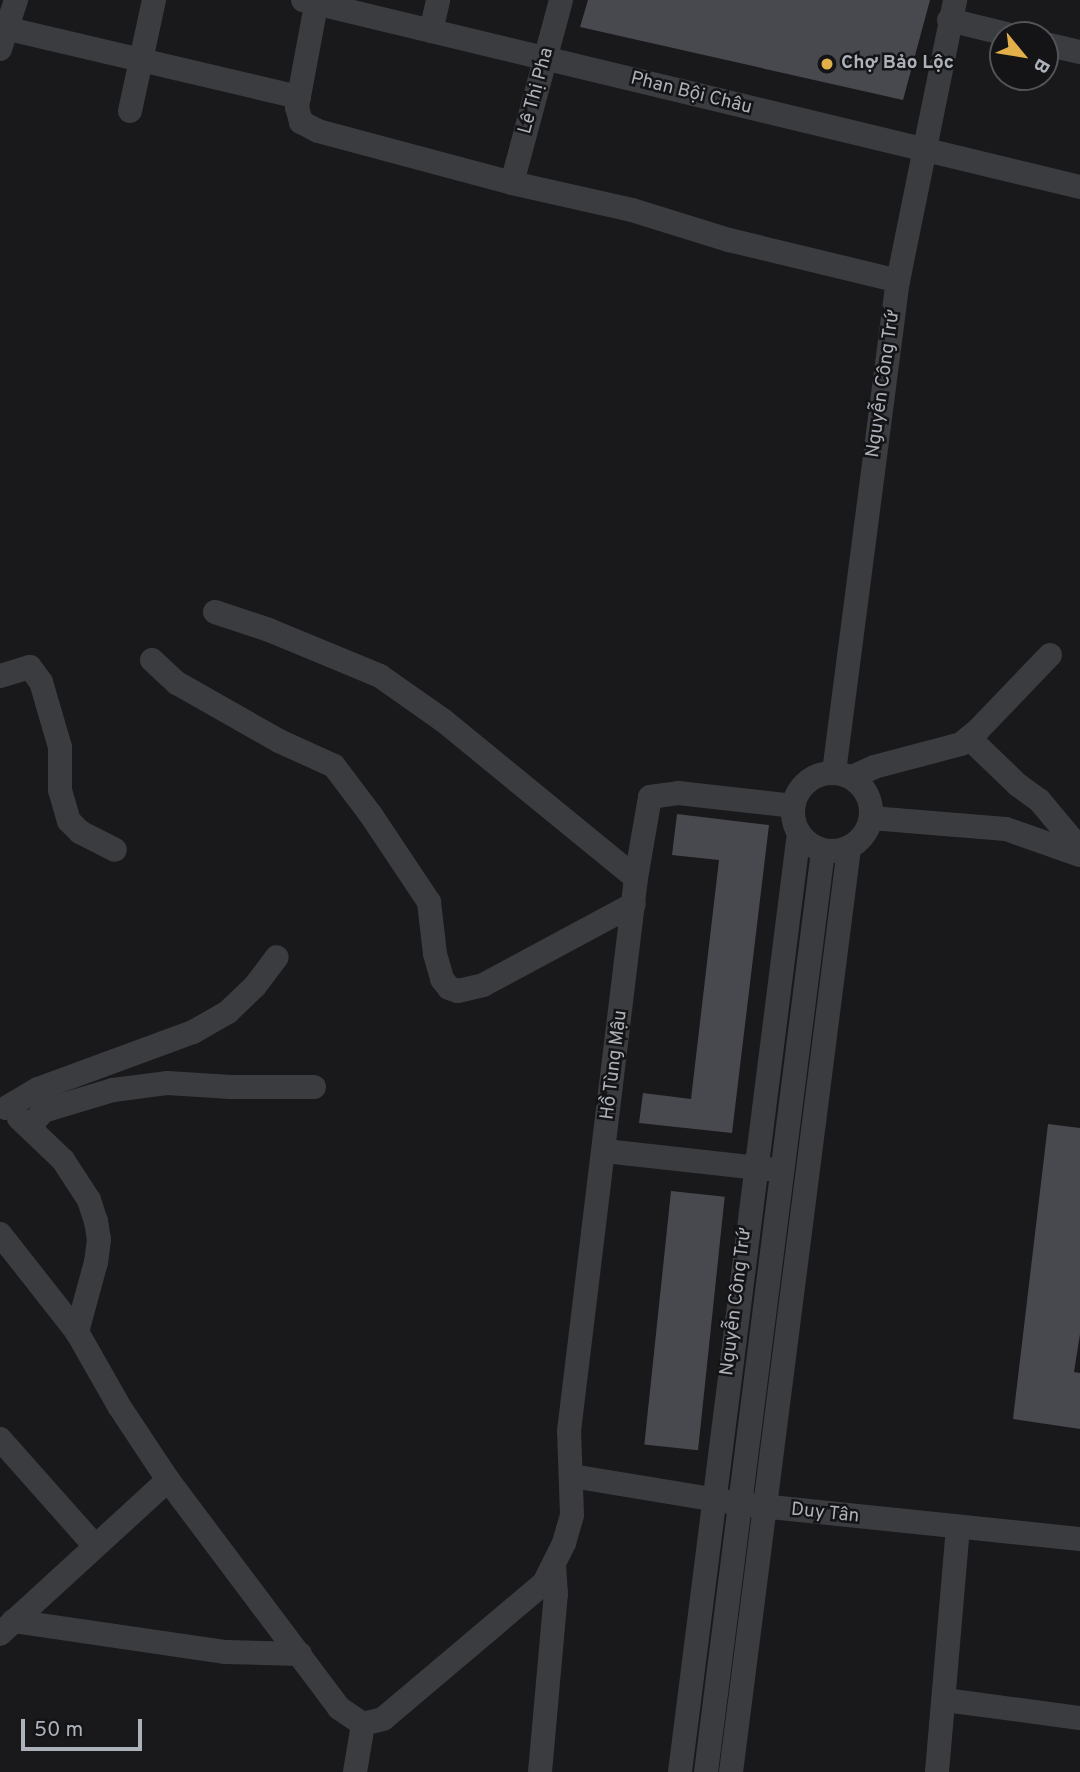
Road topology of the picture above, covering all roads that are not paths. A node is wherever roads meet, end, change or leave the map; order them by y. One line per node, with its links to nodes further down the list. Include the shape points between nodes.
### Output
1 (16, 0): 9 (street)
2 (154, 0): 13 (street)
3 (438, 0): 8 (street)
4 (561, 0): 12 (street, Lê Thị Pha)
5 (312, 1): 8 (street, Phan Bội Châu); 14 (street)
6 (952, 10): 7 (street); 16 (street, Nguyễn Công Trứ)
7 (989, 26)
8 (431, 31): 12 (street, Phan Bội Châu)
9 (3, 35): 13 (street)
10 (1059, 47): 11 (street)
11 (1080, 52)
12 (546, 59): 16 (street, Phan Bội Châu); 17 (street, Lê Thị Pha)
13 (140, 60): 14 (street); 15 (street)
14 (299, 97): 17 (street, via 301,122 318,131)
15 (130, 111)
16 (923, 150): 18 (street, Phan Bội Châu); 19 (street, Nguyễn Công Trứ)
17 (512, 183): 19 (street)
18 (1080, 187)
19 (898, 281): 25 (street, Nguyễn Công Trứ)
20 (215, 612): 33 (street, via 380,676 444,721)
21 (1050, 655): 24 (street)
22 (152, 660): 34 (street, via 177,683 279,741 334,766 429,902 435,954 449,988 458,991 483,985)
23 (0, 676): 30 (street, via 30,667 36,674 60,747 60,790 69,821)
24 (969, 738): 25 (street, via 939,752); 32 (street, via 1039,800)
25 (843, 775): 26 (street, via 825,773 808,781); 27 (street, via 870,799)
26 (793, 806): 28 (street); 33 (street, Hồ Tùng Mậu, via 678,793 650,797)
27 (872, 818): 29 (street, via 864,836); 32 (street, via 1006,829)
28 (799, 833): 31 (street); 40 (street, Nguyễn Công Trứ)
29 (849, 848): 31 (street); 42 (street)
30 (115, 850)
31 (823, 850): 41 (street, Nguyễn Công Trứ)
32 (1080, 852)
33 (636, 878): 34 (street, Hồ Tùng Mậu)
34 (634, 904): 39 (street, Hồ Tùng Mậu)
35 (277, 957): 37 (street, via 228,1012 193,1032)
36 (314, 1087): 38 (street, via 167,1083 113,1090 43,1111)
37 (3, 1105): 38 (street)
38 (30, 1127): 44 (street, via 63,1160 89,1200 96,1221 96,1262)
39 (605, 1151): 40 (street); 46 (street, Hồ Tùng Mậu, via 569,1431)
40 (754, 1168): 41 (street); 48 (street, Nguyễn Công Trứ)
41 (780, 1170): 42 (street); 49 (street, Nguyễn Công Trứ)
42 (808, 1173): 50 (street)
43 (0, 1234): 44 (street)
44 (77, 1332): 47 (street)
45 (0, 1439): 53 (street)
46 (572, 1476): 48 (street, Duy Tân); 54 (street, Hồ Tùng Mậu, via 572,1515)
47 (168, 1480): 53 (street); 56 (street)
48 (713, 1499): 49 (street, Duy Tân); 62 (street, Nguyễn Công Trứ)
49 (738, 1504): 50 (street, Duy Tân); 63 (street, Nguyễn Công Trứ)
50 (764, 1507): 51 (street, Duy Tân); 64 (street)
51 (958, 1528): 52 (street, Duy Tân); 57 (street)
52 (1080, 1539)
53 (95, 1546): 55 (street)
54 (554, 1567): 59 (street, via 544,1583 402,1706 383,1719); 61 (street, via 556,1594)
55 (7, 1628): 56 (street, via 226,1652)
56 (300, 1654): 59 (street, via 339,1708)
57 (945, 1700): 58 (street); 65 (street)
58 (1080, 1718)
59 (363, 1724): 60 (street)
60 (355, 1772)
61 (540, 1772)
62 (680, 1772)
63 (706, 1772)
64 (731, 1772)
65 (937, 1772)

